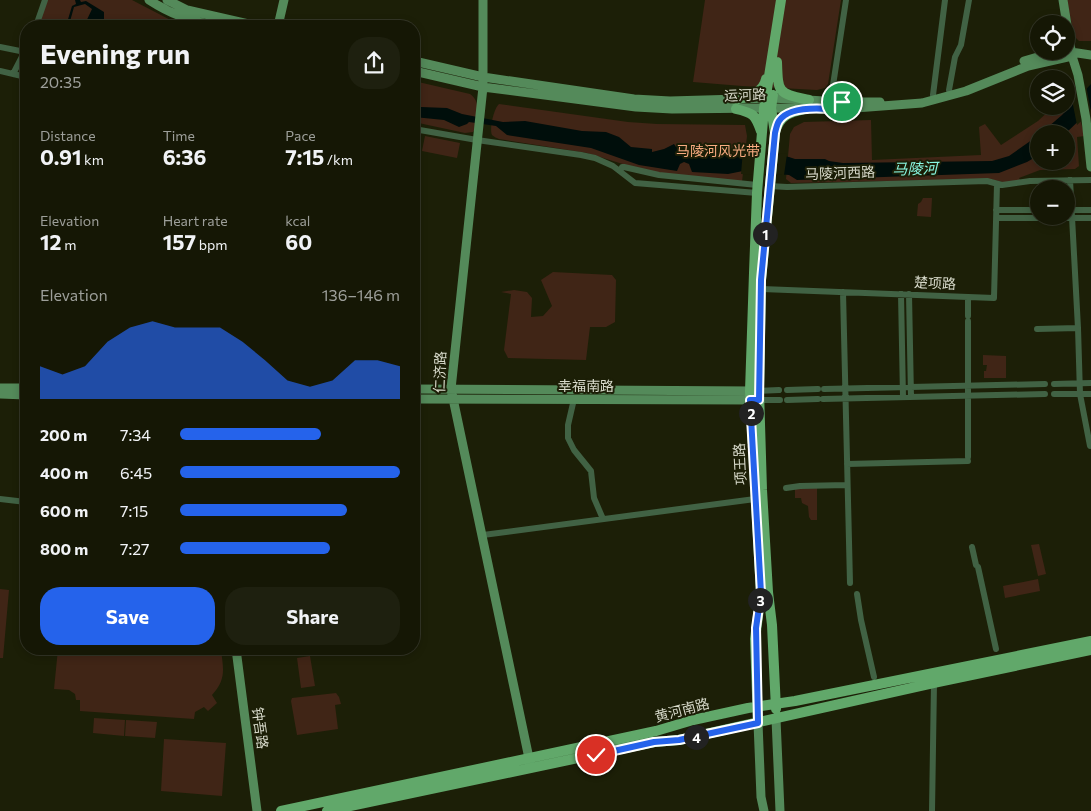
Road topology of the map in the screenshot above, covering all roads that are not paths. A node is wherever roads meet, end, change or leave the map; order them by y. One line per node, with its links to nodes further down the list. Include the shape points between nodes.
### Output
1 (44, 0): 13 (street)
2 (149, 0): 14 (street)
3 (167, 0): 15 (street, via 187,10)
4 (284, 0): 16 (street)
5 (483, 0): 31 (street, 仁济路)
6 (781, 0): 21 (main road)
7 (788, 0): 21 (main road)
8 (846, 0): 39 (street)
9 (945, 0): 35 (street)
10 (969, 0): 34 (street)
11 (1063, 0): 12 (street)
12 (1065, 15)
13 (38, 20)
14 (188, 20)
15 (231, 20)
16 (279, 20)
17 (0, 47): 18 (street)
18 (20, 49)
19 (1075, 50): 20 (street, 运河路)
20 (1091, 55)
21 (774, 59): 36 (main road, 项王路); 37 (main road, via 781,91); 38 (main road, via 762,89)
22 (1038, 60): 25 (street, 运河路)
23 (1073, 60): 32 (street)
24 (20, 61): 29 (street)
25 (1035, 61): 32 (street, via 1061,61); 34 (street, 运河路)
26 (420, 62): 31 (street, 运河路)
27 (0, 71): 29 (street)
28 (420, 72): 33 (street, 运河路)
29 (13, 74): 30 (street)
30 (20, 76)
31 (483, 77): 33 (street, 仁济路); 38 (street, 运河路, via 634,99)
32 (1078, 79): 44 (street)
33 (483, 87): 38 (street, 运河路, via 636,107); 43 (street, 仁济路)
34 (950, 93): 35 (street, 运河路)
35 (933, 98): 39 (street, 运河路, via 903,106)
36 (768, 103): 37 (street, 运河路); 38 (street, 运河路); 41 (main road, 项王路); 42 (main road, 项王路)
37 (809, 104): 39 (street, 运河路); 41 (main road, via 784,116)
38 (735, 105): 42 (main road, via 754,114)
39 (830, 105)
40 (420, 130): 43 (street)
41 (775, 133): 50 (main road, 项王路)
42 (762, 136): 51 (main road, 项王路)
43 (477, 140): 45 (street, via 581,155 606,162); 77 (street, 仁济路)
44 (1091, 167)
45 (620, 171): 51 (street, via 635,183); 51 (street, via 624,167)
46 (1075, 180): 47 (street, 马陵河西路)
47 (1091, 180)
48 (1030, 181): 49 (street, 马陵河西路)
49 (997, 184): 50 (street, 马陵河西路, via 987,181); 52 (street, 楚项路)
50 (769, 186): 61 (main road, 项王路)
51 (757, 189): 88 (main road, 项王路)
52 (996, 210): 53 (street); 56 (street, 楚项路)
53 (1030, 210)
54 (1075, 210): 55 (street)
55 (1091, 210)
56 (996, 218): 57 (street); 65 (street, 楚项路, via 994,298)
57 (1030, 218)
58 (1075, 218): 59 (street)
59 (1091, 218)
60 (1072, 225): 66 (street)
61 (761, 289): 62 (street, 楚项路); 88 (main road, 项王路)
62 (843, 292): 63 (street, 楚项路); 79 (street)
63 (901, 294): 64 (street, 楚项路); 73 (street)
64 (909, 294): 65 (street, 楚项路); 74 (street)
65 (968, 297): 72 (street)
66 (1078, 328): 67 (street); 71 (street)
67 (1037, 329)
68 (1091, 383): 71 (street)
69 (1045, 384): 72 (street)
70 (1054, 384): 71 (street)
71 (1079, 384): 85 (street)
72 (968, 385): 74 (street); 89 (street)
73 (903, 387): 74 (street); 79 (street); 90 (street)
74 (911, 387): 91 (street)
75 (0, 388): 76 (street)
76 (20, 388)
77 (451, 388): 78 (street, 幸福南路); 88 (street, 幸福南路); 94 (street, 仁济路)
78 (420, 389)
79 (845, 389): 81 (street); 92 (street)
80 (779, 390): 88 (street)
81 (787, 390)
82 (0, 394): 87 (street)
83 (1045, 394): 89 (street)
84 (1054, 394): 85 (street)
85 (1080, 394): 86 (street); 96 (street)
86 (1091, 394)
87 (20, 395)
88 (754, 396): 92 (street, via 784,400); 95 (street, 幸福南路); 101 (main road, 项王路); 114 (main road, 项王路)
89 (968, 396): 91 (street); 97 (street, via 968,459)
90 (903, 397): 91 (street); 92 (street)
91 (911, 397)
92 (845, 398): 97 (street)
93 (420, 399): 94 (street, 幸福南路)
94 (453, 399): 95 (street, 幸福南路); 104 (street, 仁济路)
95 (574, 399): 103 (street, via 568,438 591,471 594,498)
96 (1090, 446)
97 (847, 464): 98 (street)
98 (848, 485): 99 (street); 106 (street)
99 (786, 488)
100 (0, 499): 102 (street)
101 (755, 499): 103 (street); 115 (main road, 项王路, via 761,593 756,628)
102 (20, 501)
103 (604, 519): 104 (street)
104 (483, 535): 118 (street, 仁济路)
105 (972, 547): 109 (street)
106 (850, 583)
107 (857, 594): 112 (street)
108 (1091, 641): 114 (main road, 黄河南路)
109 (996, 649)
110 (1091, 650): 113 (main road, 黄河南路)
111 (237, 655): 120 (street, 钟吾路)
112 (874, 677)
113 (934, 683): 116 (main road, 黄河南路); 125 (street)
114 (776, 704): 115 (main road, 黄河南路); 116 (main road, 项王路)
115 (757, 706): 117 (main road, 项王路); 118 (main road, 黄河南路)
116 (776, 719): 117 (main road, 黄河南路); 124 (street, 项王路)
117 (758, 723): 118 (main road, 黄河南路, via 679,740); 123 (street, 项王路)
118 (530, 764): 119 (main road, 黄河南路); 121 (main road, 黄河南路)
119 (344, 809): 122 (main road, 黄河南路)
120 (257, 811)
121 (281, 811)
122 (327, 811)
123 (764, 811)
124 (780, 811)
125 (932, 811)

